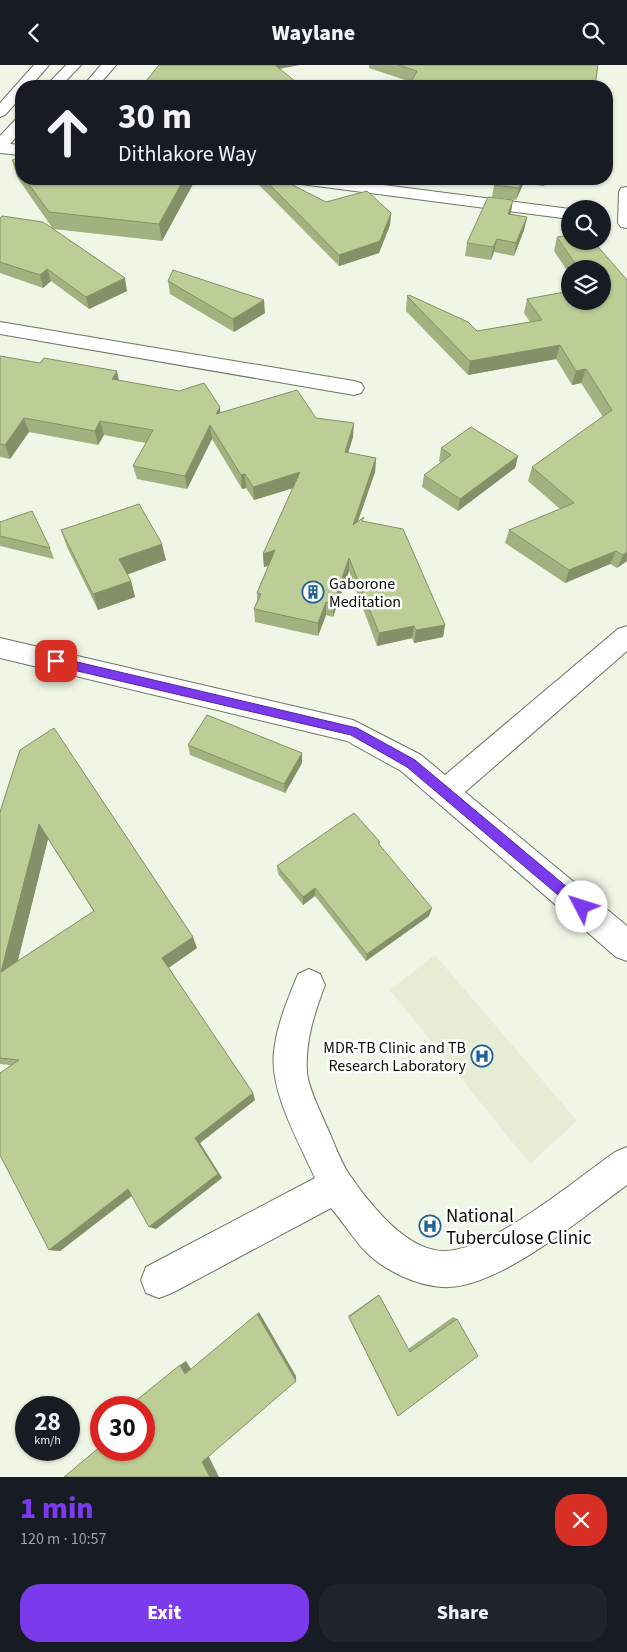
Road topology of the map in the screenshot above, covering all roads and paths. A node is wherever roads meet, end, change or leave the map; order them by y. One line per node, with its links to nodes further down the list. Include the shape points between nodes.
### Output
1 (42, 65): 4 (street)
2 (74, 65): 5 (street)
3 (109, 65): 6 (street)
4 (28, 80)
5 (59, 80)
6 (95, 80)
7 (15, 95): 8 (street)
8 (0, 112)
9 (15, 129): 10 (street)
10 (0, 147): 11 (street)
11 (15, 149)
12 (347, 185): 14 (street)
13 (627, 192): 15 (street)
14 (561, 213)
15 (623, 221)
16 (0, 328): 17 (street)
17 (354, 388)
18 (627, 636): 20 (street)
19 (0, 648): 20 (street, via 353,731 411,763)
20 (446, 791): 21 (street)
21 (627, 946)
22 (309, 985): 24 (street, via 296,1020 290,1052 291,1076)
23 (627, 1164): 24 (street, via 512,1246 477,1263 443,1269 411,1262 380,1240)
24 (336, 1186): 25 (street)
25 (159, 1280)

